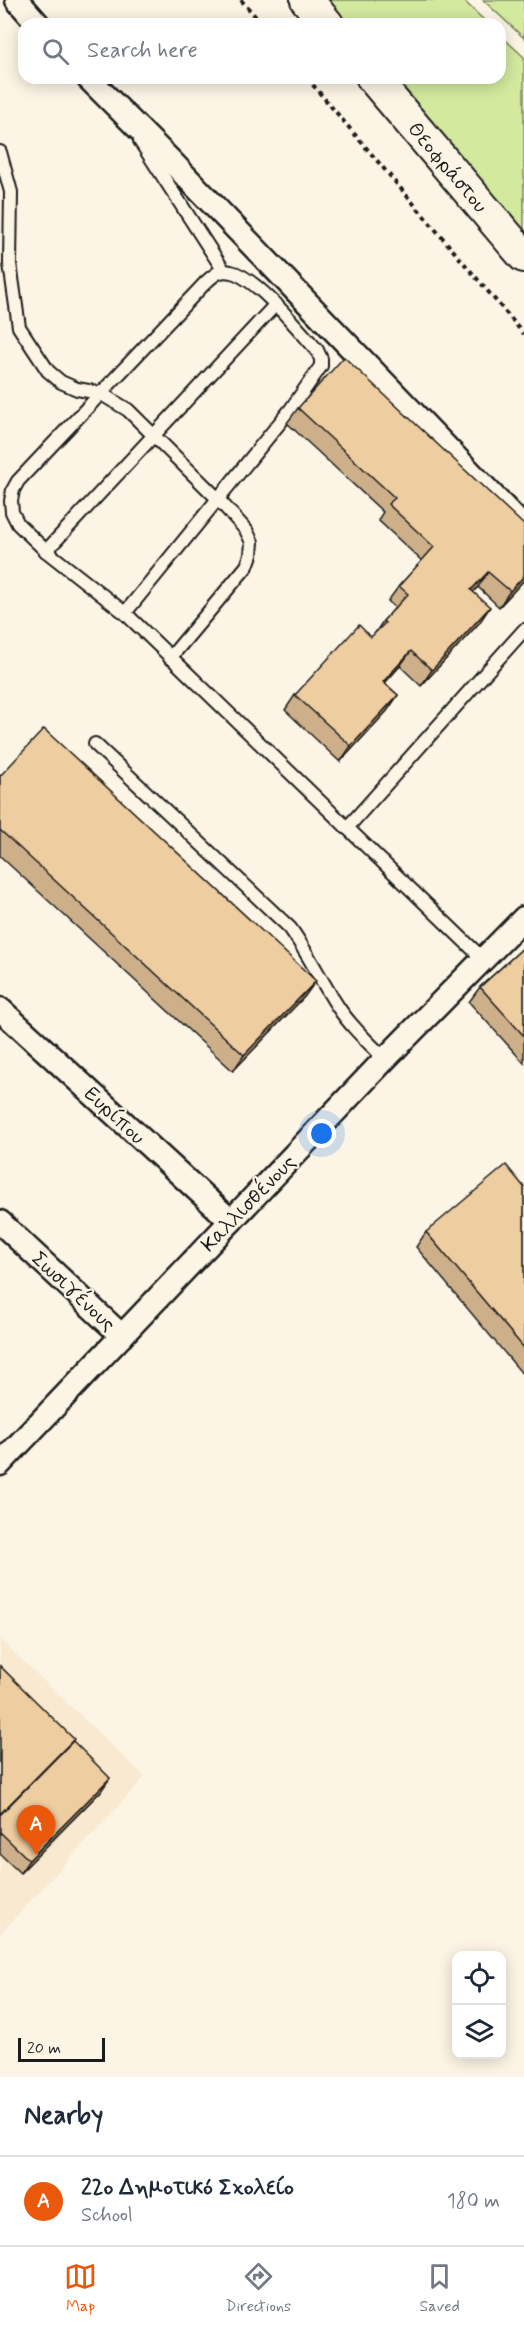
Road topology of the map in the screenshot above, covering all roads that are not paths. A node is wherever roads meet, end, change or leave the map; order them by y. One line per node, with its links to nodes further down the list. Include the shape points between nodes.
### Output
1 (18, 0): 3 (street)
2 (307, 0): 4 (street)
3 (33, 18)
4 (322, 18)
5 (94, 84): 7 (street)
6 (378, 84): 9 (street, Θεοφράστου)
7 (116, 105): 11 (lane); 17 (street)
8 (0, 152): 10 (lane, via 11,192)
9 (524, 256)
10 (10, 264): 12 (lane); 14 (lane, via 19,327 39,359 61,381)
11 (224, 271): 13 (lane, via 246,279); 14 (lane, via 207,282)
12 (0, 273)
13 (276, 304): 15 (lane); 16 (lane, via 317,350 321,366)
14 (100, 393): 15 (lane, via 128,411); 18 (lane, via 13,490 12,512 18,524)
15 (154, 436): 16 (lane); 18 (lane)
16 (218, 499): 19 (lane); 21 (lane, via 246,530 252,542 251,555 247,566)
17 (524, 528)
18 (46, 551): 19 (lane)
19 (125, 613): 21 (lane)
20 (524, 630): 23 (lane)
21 (170, 658): 23 (lane)
22 (94, 744): 27 (lane, via 290,928 339,1008)
23 (347, 828): 25 (lane)
24 (524, 918): 25 (street, Καλλισθένους)
25 (484, 960): 27 (street, Καλλισθένους)
26 (0, 1009): 28 (street, Ευρίπου)
27 (385, 1059): 28 (street, Καλλισθένους)
28 (231, 1221): 30 (street, Καλλισθένους)
29 (0, 1222): 30 (street, Σωσιγένους)
30 (122, 1336): 31 (street, Καλλισθένους)
31 (4, 1451)

